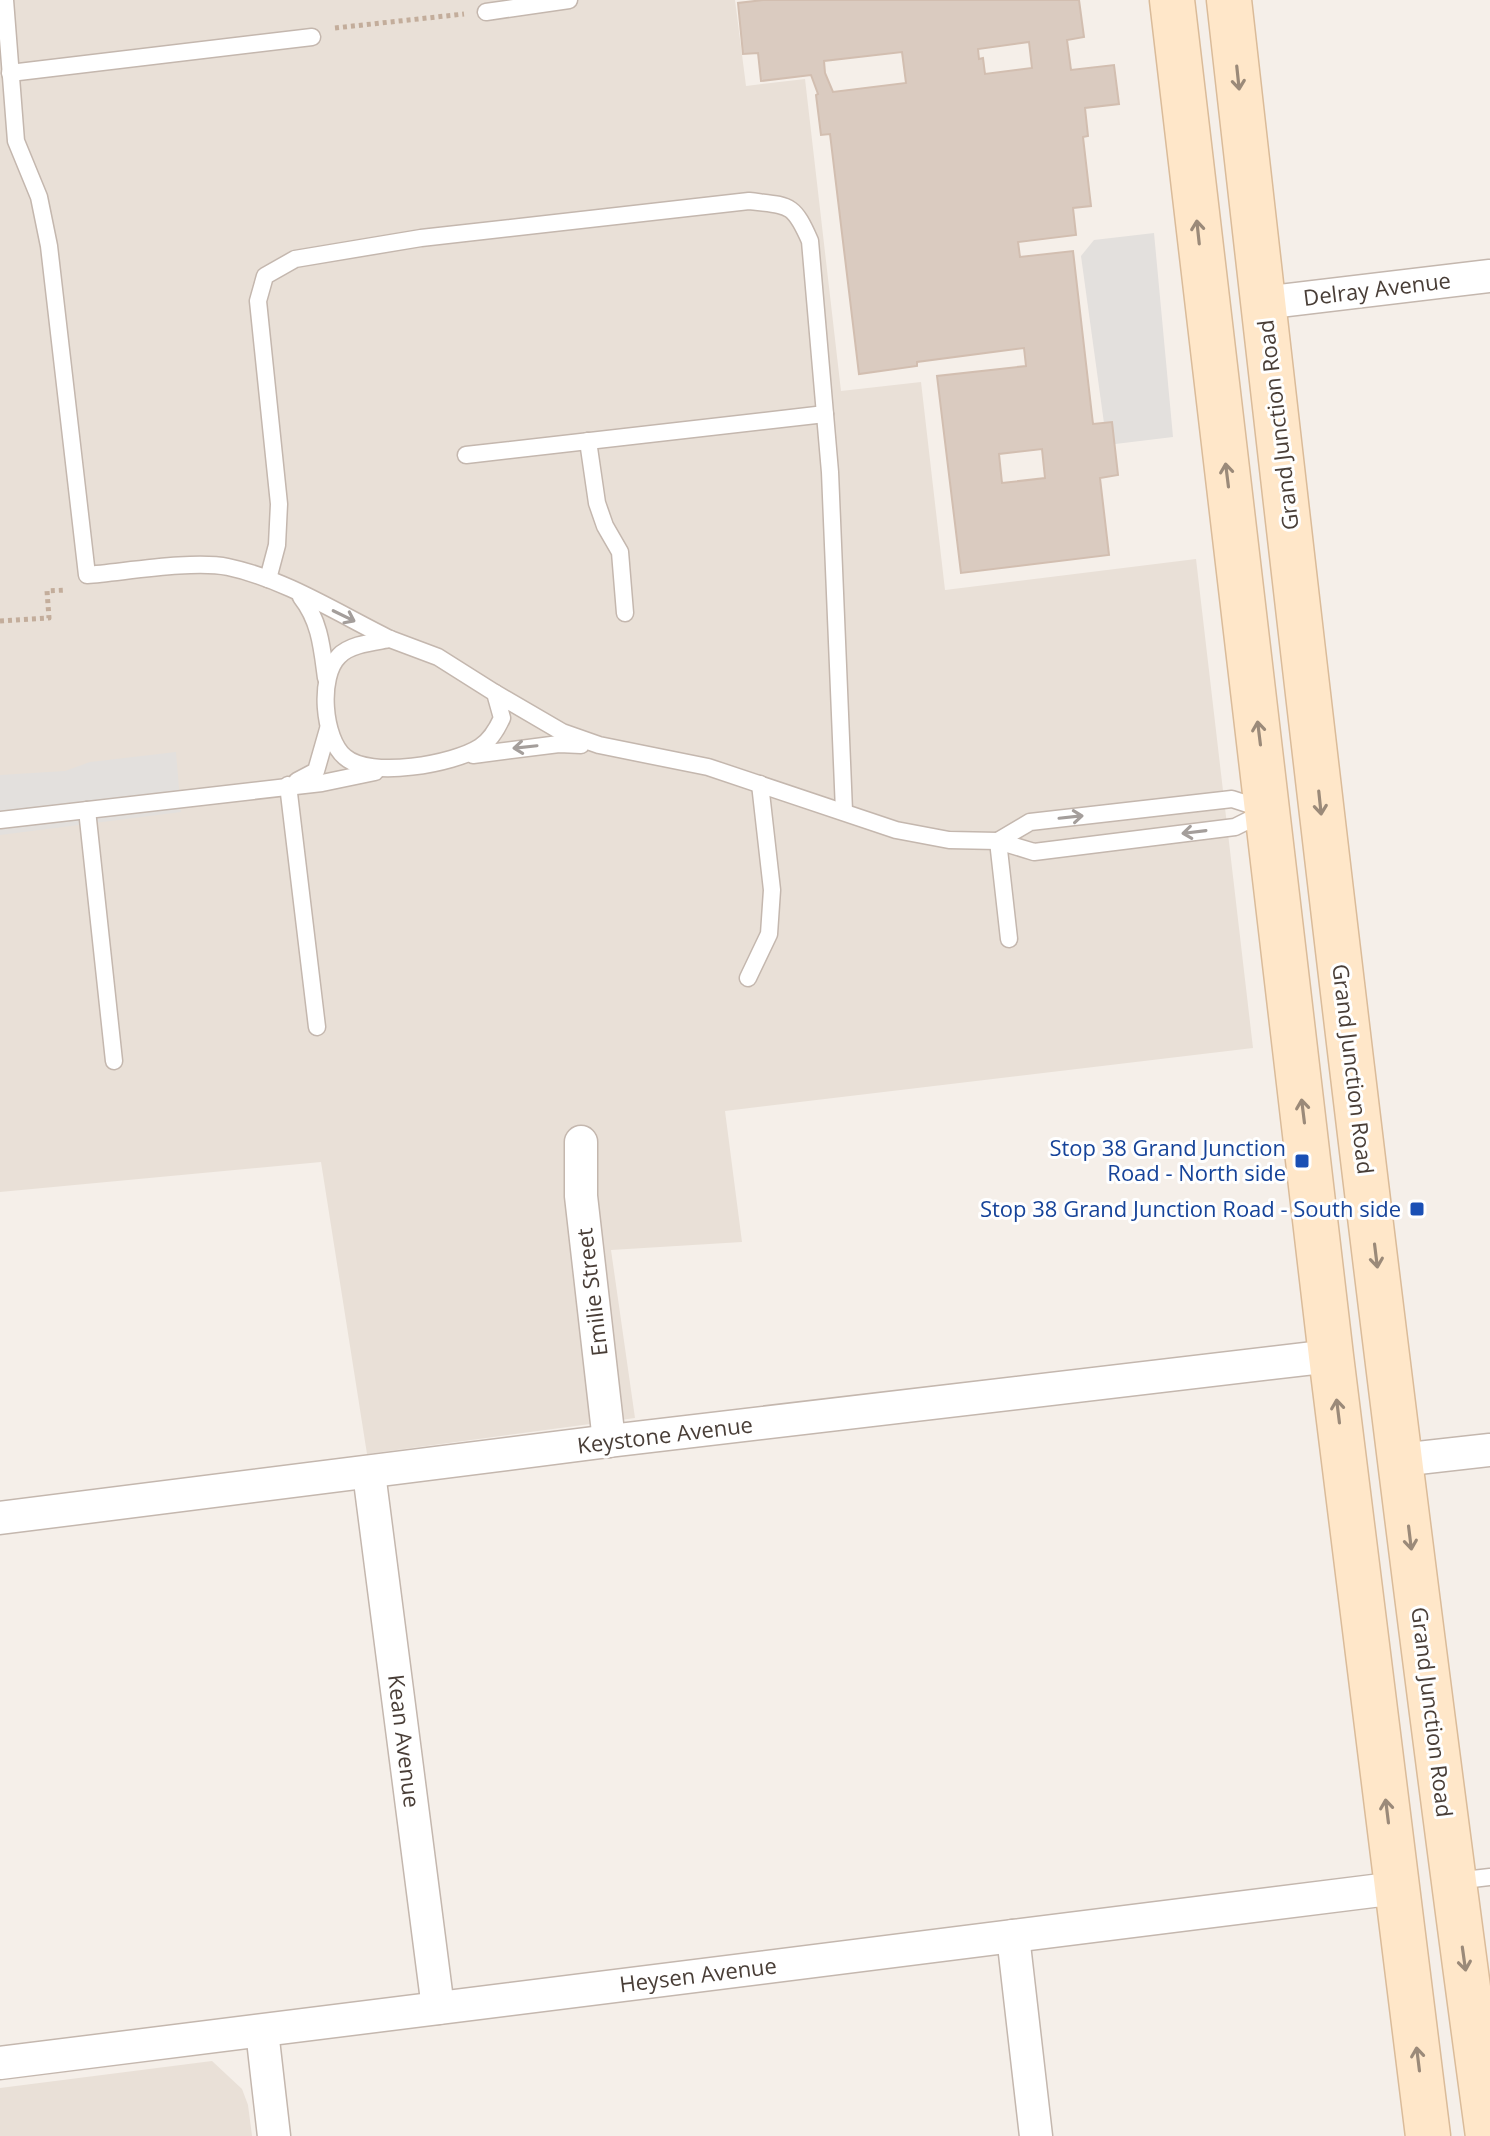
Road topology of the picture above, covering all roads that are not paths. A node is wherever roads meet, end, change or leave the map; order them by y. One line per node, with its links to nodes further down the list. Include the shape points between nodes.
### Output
1 (5, 0): 7 (lane)
2 (569, 0): 5 (lane)
3 (1172, 0): 10 (main road, one-way to 3)
4 (1229, 0): 9 (main road, Grand Junction Road, one-way to 9)
5 (486, 12)
6 (312, 37): 7 (lane)
7 (10, 73): 14 (lane, via 16,141 39,197 49,246 87,575 225,567)
8 (1490, 276): 9 (street, Delray Avenue)
9 (1263, 303): 10 (main road); 15 (main road, Grand Junction Road)
10 (1207, 310): 29 (main road, one-way to 10)
11 (825, 414): 12 (lane); 14 (lane, via 810,241 799,216 784,205 749,201 421,238 295,259 265,276 258,301 279,504); 28 (lane)
12 (588, 441): 13 (lane); 17 (lane, via 597,503 620,552)
13 (466, 455)
14 (268, 579): 16 (lane)
15 (1297, 587): 29 (main road, via 1293,769 1284,799); 40 (main road, Grand Junction Road, one-way to 40)
16 (297, 593): 18 (lane, one-way to 18); 19 (lane, via 311,610 321,637)
17 (625, 613)
18 (390, 639): 19 (lane, via 339,655); 20 (lane, via 438,657)
19 (326, 678): 21 (lane)
20 (495, 693): 22 (lane, via 562,732); 23 (lane, via 502,718 494,734 481,747)
21 (328, 729): 24 (lane, via 343,756 359,766); 26 (lane, via 316,771)
22 (599, 745): 23 (lane, one-way to 23, via 559,744); 25 (lane, via 708,767)
23 (453, 759): 24 (lane)
24 (396, 768): 26 (lane)
25 (760, 784): 28 (lane); 33 (lane, via 772,890 769,934)
26 (288, 785): 27 (lane); 34 (lane)
27 (87, 810): 30 (lane); 35 (lane)
28 (844, 811): 31 (lane, via 896,830 949,840)
29 (1268, 811): 31 (lane, one-way to 31, via 1235,827 1034,852); 31 (lane, one-way to 29, via 1030,822 1232,799); 37 (main road, one-way to 29)
30 (0, 820)
31 (998, 841): 32 (lane)
32 (1009, 939)
33 (748, 978)
34 (317, 1027)
35 (114, 1061)
36 (581, 1142): 38 (street, Emilie Street, via 581,1196)
37 (1331, 1356): 38 (street, Keystone Avenue); 41 (main road, one-way to 37)
38 (609, 1441): 42 (street, Keystone Avenue)
39 (1490, 1450): 40 (street)
40 (1400, 1460): 41 (main road); 44 (main road, Grand Junction Road, one-way to 44)
41 (1345, 1467): 45 (main road, one-way to 41)
42 (369, 1473): 43 (street, Keystone Avenue); 47 (street, Kean Avenue)
43 (0, 1518)
44 (1472, 1879): 45 (main road); 53 (main road, Grand Junction Road, one-way to 53)
45 (1397, 1888): 46 (street, Heysen Avenue); 52 (main road, one-way to 45)
46 (1013, 1936): 47 (street, Heysen Avenue); 51 (street)
47 (438, 2008): 48 (street, Heysen Avenue)
48 (262, 2031): 49 (street, Heysen Avenue); 50 (street)
49 (0, 2063)
50 (274, 2136)
51 (1036, 2136)
52 (1428, 2136)
53 (1488, 2136)

